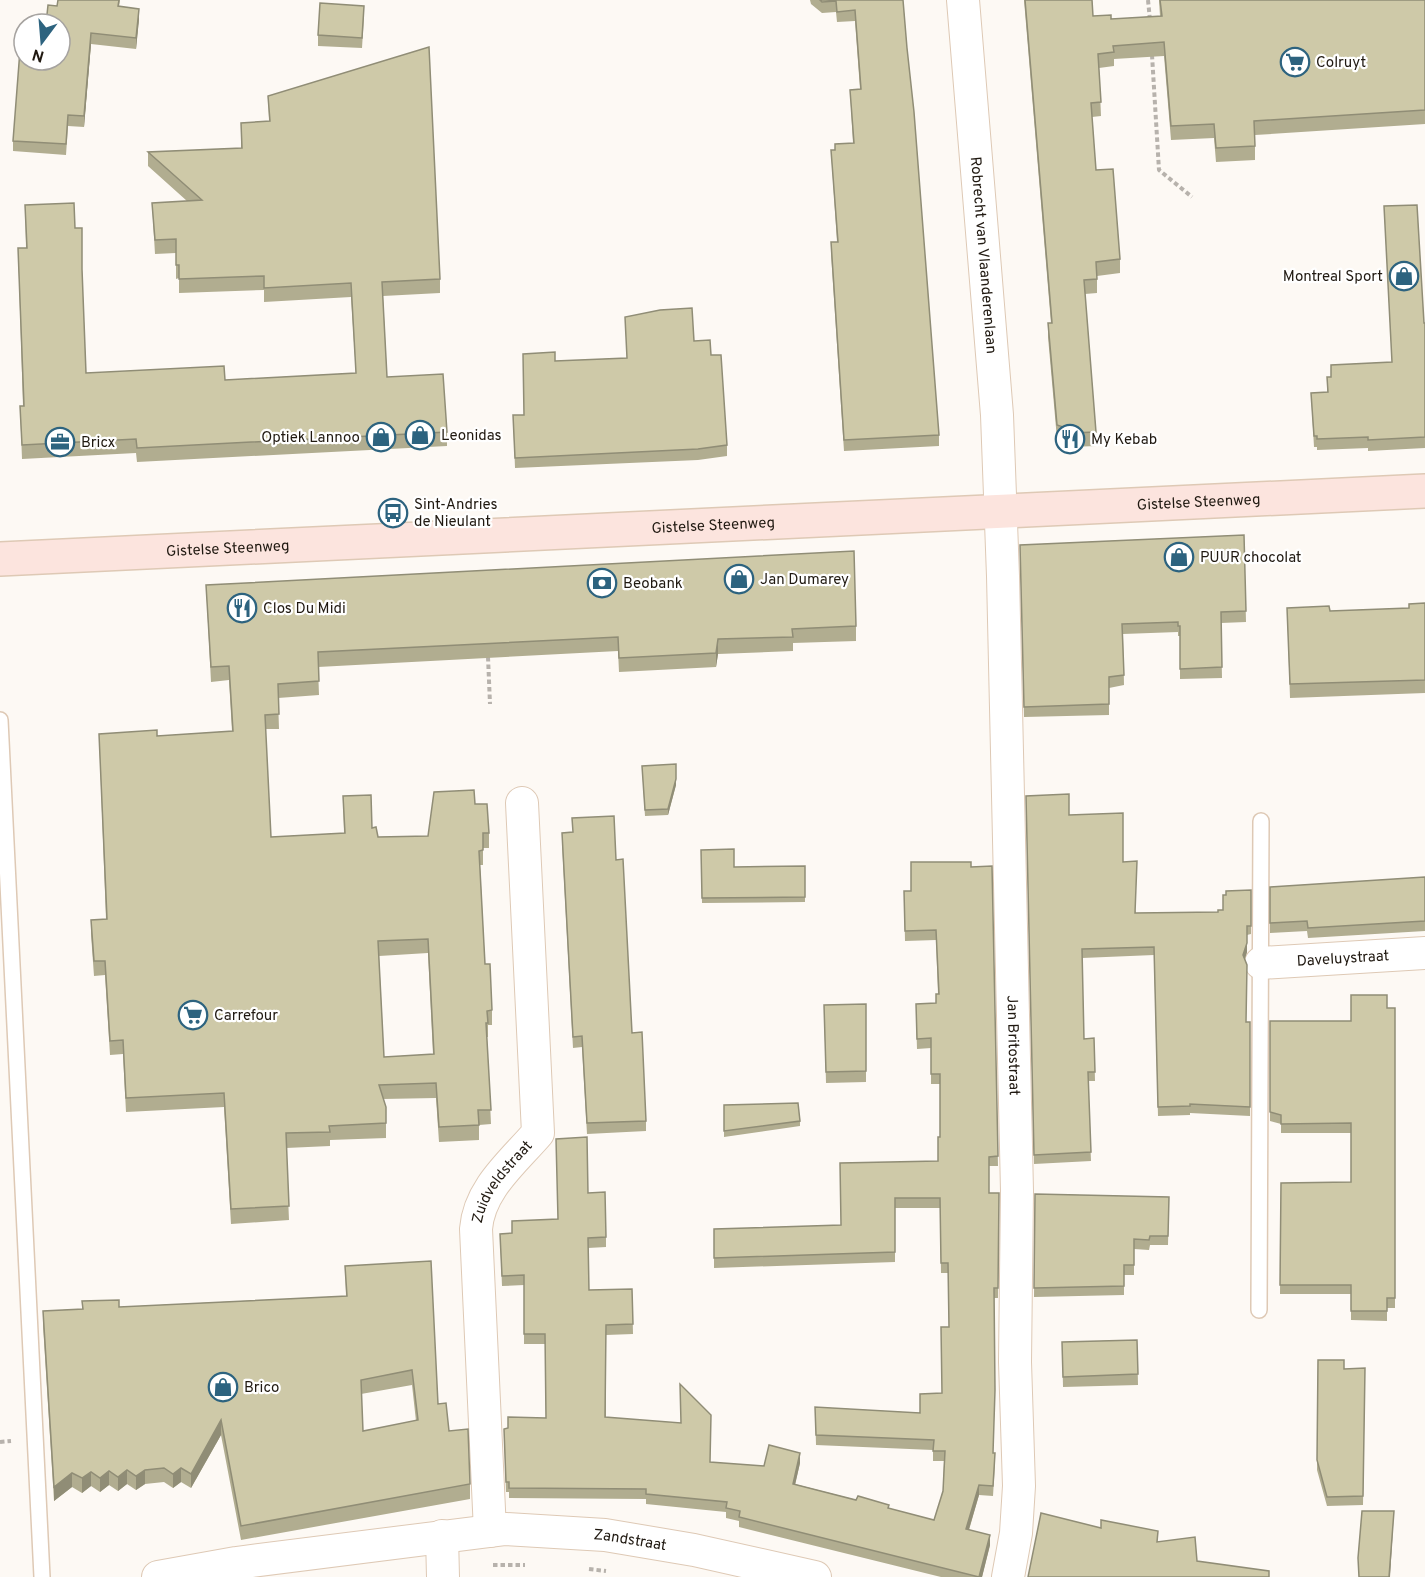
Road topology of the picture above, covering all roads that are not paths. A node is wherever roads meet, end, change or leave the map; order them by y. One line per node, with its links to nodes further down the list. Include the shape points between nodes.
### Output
1 (963, 0): 3 (street, Robrecht van Vlaanderenlaan, via 997,415)
2 (1425, 491): 3 (main road, Gistelse Steenweg)
3 (1000, 513): 4 (main road, Gistelse Steenweg); 16 (street, Jan Britostraat, via 1017,1201 1018,1486 1016,1533)
4 (0, 559)
5 (0, 720): 13 (lane)
6 (522, 803): 11 (street, Zuidveldstraat, via 538,1133 493,1185 477,1214)
7 (1261, 821): 9 (lane)
8 (1425, 953): 9 (street, Daveluystraat)
9 (1260, 963): 10 (lane)
10 (1259, 1310)
11 (490, 1531): 12 (street, Zandstraat); 15 (street, Zandstraat, via 605,1535)
12 (443, 1560): 14 (street, Zandstraat, via 236,1563)
13 (42, 1577)
14 (158, 1577)
15 (815, 1577)
16 (1008, 1577)

